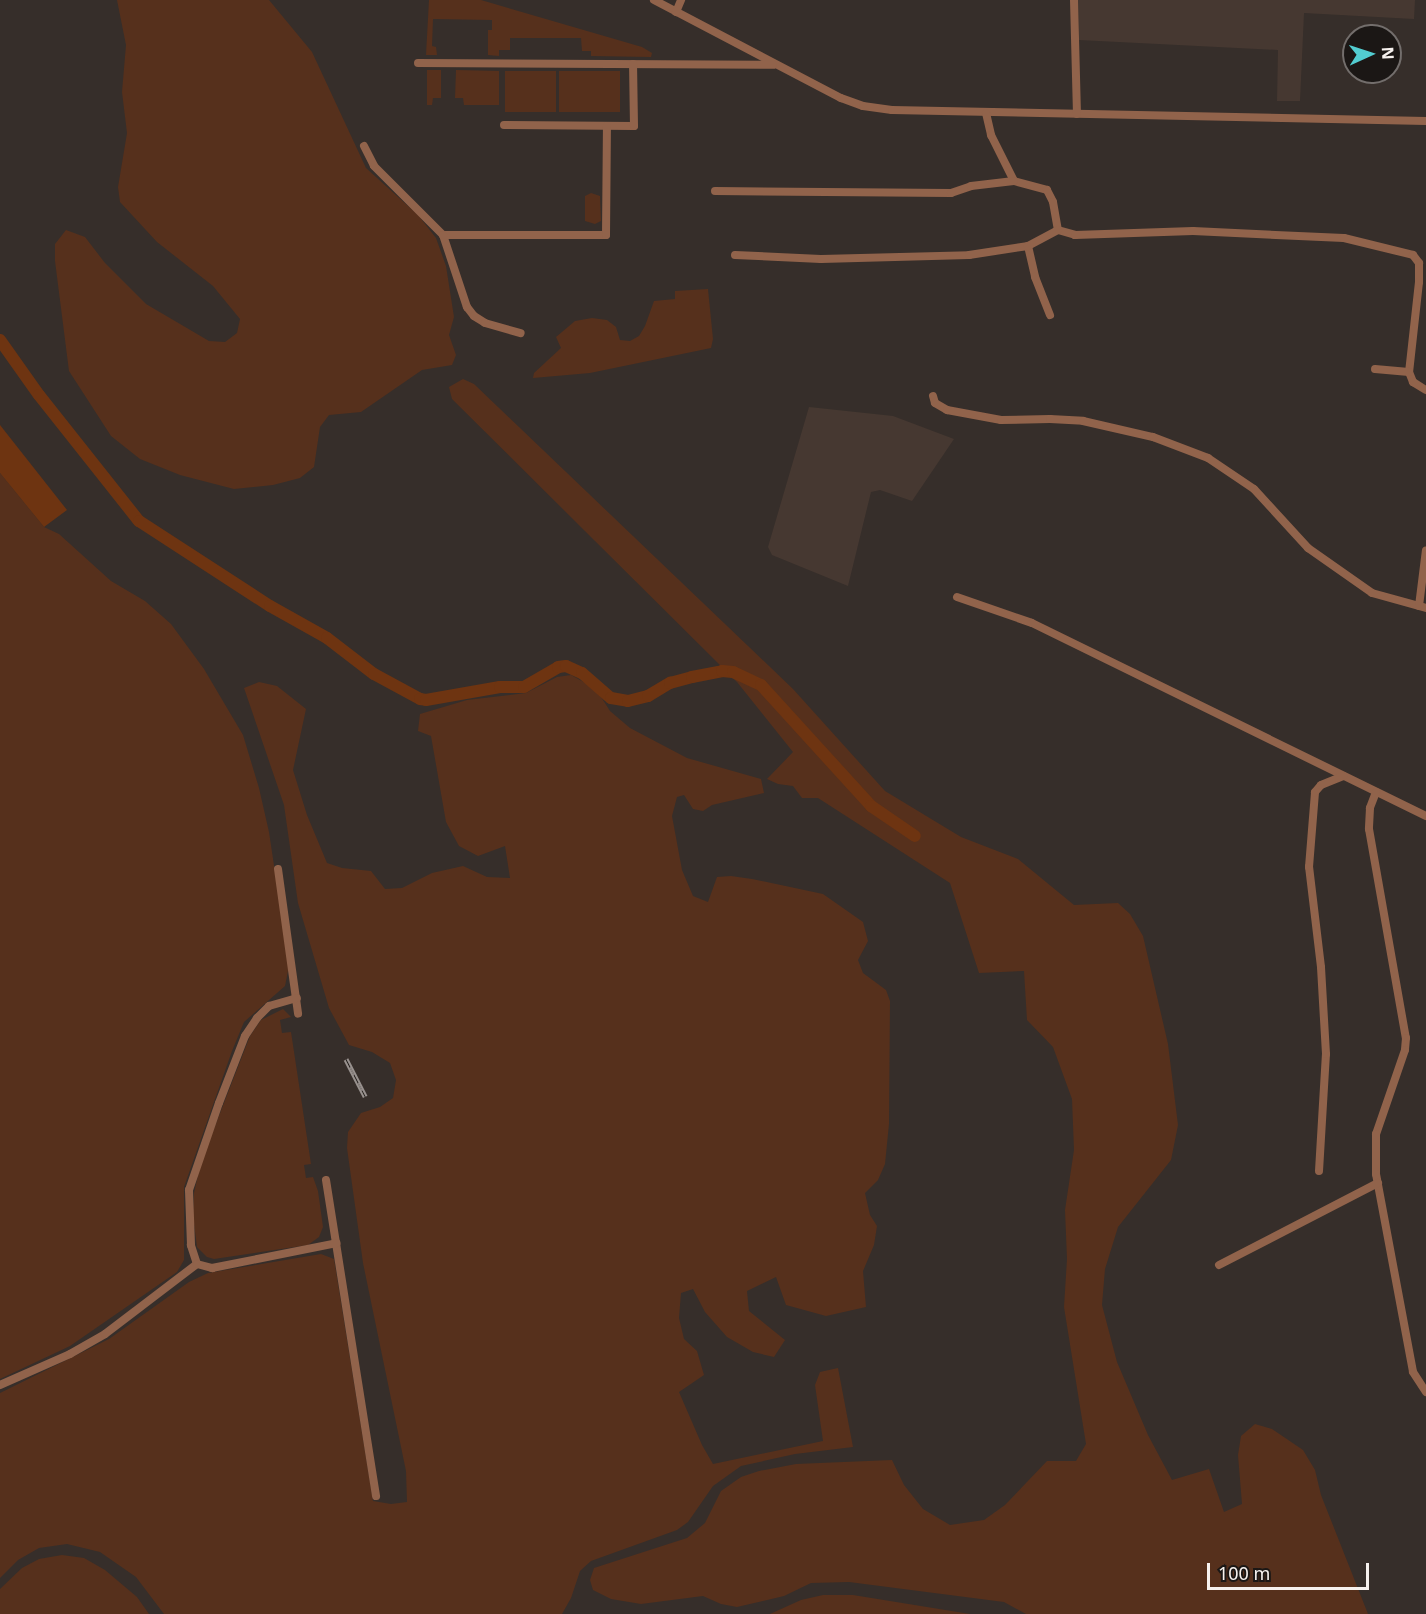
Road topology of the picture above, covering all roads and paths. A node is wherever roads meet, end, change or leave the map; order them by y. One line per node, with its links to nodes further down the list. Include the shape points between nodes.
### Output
1 (654, 0): 4 (street)
2 (681, 0): 4 (street)
3 (1074, 0): 9 (street)
4 (676, 12): 7 (street)
5 (418, 63): 6 (street)
6 (633, 64): 7 (street); 12 (street, via 633,126)
7 (777, 65): 8 (street, via 863,106)
8 (986, 113): 9 (street); 14 (street, via 991,135)
9 (1077, 114): 10 (street)
10 (1426, 121)
11 (504, 125): 12 (street)
12 (607, 126): 17 (street, via 606,235)
13 (364, 146): 17 (street, via 374,166)
14 (1014, 181): 15 (street, via 971,186 951,194); 16 (street, via 1047,190)
15 (715, 191)
16 (1058, 230): 18 (street); 23 (street, via 1075,235 1193,231 1343,238 1413,255 1419,263 1419,282)
17 (443, 235): 21 (street, via 467,307 474,316)
18 (1028, 246): 19 (street, via 969,255 904,258); 20 (street)
19 (735, 255)
20 (1050, 315)
21 (522, 333)
22 (1375, 369): 23 (street)
23 (1409, 372): 24 (street, via 1413,382)
24 (1426, 390)
25 (933, 396): 28 (street, via 935,403 947,410 1001,420 1093,423 1153,437 1208,458 1254,489 1308,548 1372,593)
26 (1426, 550): 28 (street)
27 (957, 597): 29 (street, via 1032,623)
28 (1423, 607)
29 (1343, 776): 30 (street); 35 (street, via 1321,785 1315,792 1309,867 1326,1054)
30 (1376, 792): 31 (street); 37 (street, via 1369,829 1406,1038 1376,1134)
31 (1426, 816)
32 (278, 869): 33 (street)
33 (297, 998): 34 (street); 39 (street, via 269,1006 257,1018 245,1036 214,1114 189,1190 191,1245)
34 (298, 1014)
35 (1319, 1171)
36 (326, 1180): 38 (street)
37 (1378, 1183): 40 (street); 42 (street, via 1413,1372)
38 (337, 1243): 39 (street, via 212,1268); 43 (street)
39 (197, 1264): 41 (street, via 105,1334)
40 (1219, 1265)
41 (0, 1385)
42 (1426, 1392)
43 (376, 1496)

